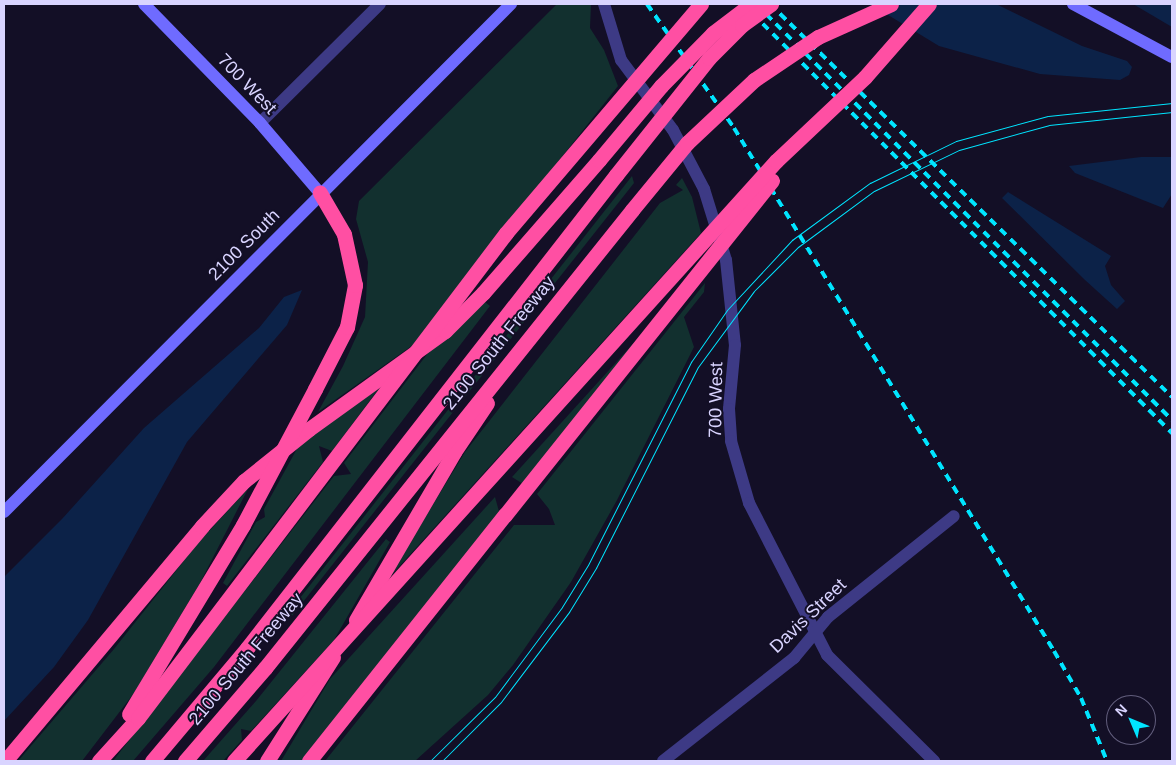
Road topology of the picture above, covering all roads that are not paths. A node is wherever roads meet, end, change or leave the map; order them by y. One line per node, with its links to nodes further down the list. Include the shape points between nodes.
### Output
1 (144, 4): 13 (main road, 700 West)
2 (380, 4): 13 (street)
3 (511, 4): 14 (main road, 2100 South)
4 (604, 4): 18 (street, 700 West, via 621,60 673,130 711,210 726,260 735,345 729,409 736,466 762,530 802,603)
5 (701, 4): 19 (highway, bridge, via 506,233)
6 (751, 4): 20 (highway, bridge, via 713,33 661,86 483,293 445,331 309,429 244,481 202,526)
7 (771, 4): 22 (highway, 2100 South Freeway, bridge, via 742,25 709,58 253,640)
8 (891, 4): 15 (highway, 2100 South Freeway, bridge, via 818,37 750,84 687,143)
9 (929, 4): 12 (highway)
10 (1074, 4): 11 (main road)
11 (1172, 57)
12 (865, 77): 24 (highway, bridge, via 776,161); 26 (highway, bridge, via 767,186)
13 (260, 123): 14 (main road, 700 West)
14 (320, 193): 16 (main road, 2100 South); 19 (highway, bridge, via 344,234 355,285 351,313 340,342 243,525)
15 (549, 310): 23 (highway, 2100 South Freeway, via 265,668); 25 (highway, via 454,452 406,539)
16 (4, 512)
17 (954, 516): 18 (street, Davis Street, via 828,617)
18 (814, 634): 27 (street, Davis Street, via 794,658); 28 (street, 700 West, via 827,655)
19 (134, 716): 21 (highway)
20 (6, 761)
21 (99, 761)
22 (152, 761)
23 (185, 761)
24 (234, 761)
25 (268, 761)
26 (310, 761)
27 (663, 761)
28 (934, 761)

